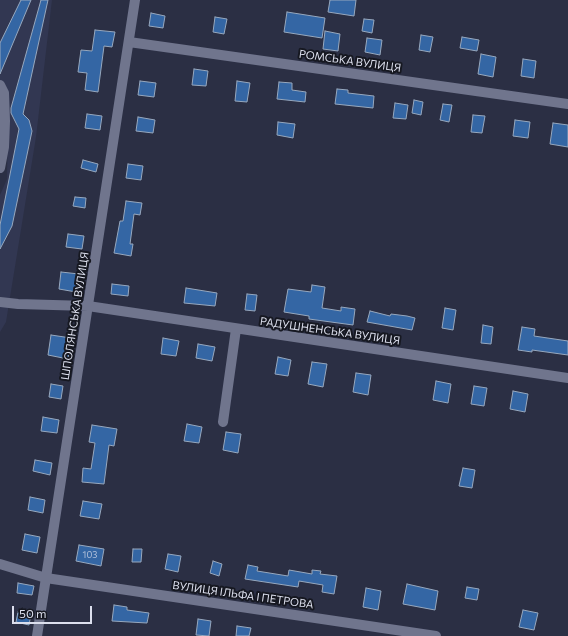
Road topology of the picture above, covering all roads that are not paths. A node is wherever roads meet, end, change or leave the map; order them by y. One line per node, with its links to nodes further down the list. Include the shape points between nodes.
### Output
1 (135, 0): 2 (street, ШПОЛЯНСЬКА ВУЛИЦЯ)
2 (129, 42): 4 (street, РОМСЬКА ВУЛИЦЯ); 7 (street, ШПОЛЯНСЬКА ВУЛИЦЯ)
3 (0, 85): 5 (street, via 4,93 5,121)
4 (568, 104)
5 (0, 168)
6 (0, 302): 7 (street, РАДУШНЕНСЬКА ВУЛИЦЯ)
7 (88, 306): 8 (street, РАДУШНЕНСЬКА ВУЛИЦЯ); 12 (street, ШПОЛЯНСЬКА ВУЛИЦЯ)
8 (236, 329): 9 (street, РАДУШНЕНСЬКА ВУЛИЦЯ); 10 (street)
9 (568, 378)
10 (223, 422)
11 (0, 564): 12 (street, ВУЛИЦЯ ІЛЬФА І ПЕТРОВА)
12 (46, 578): 13 (street, ШПОЛЯНСЬКА ВУЛИЦЯ); 14 (street, ВУЛИЦЯ ІЛЬФА І ПЕТРОВА)
13 (37, 636)
14 (436, 636)

